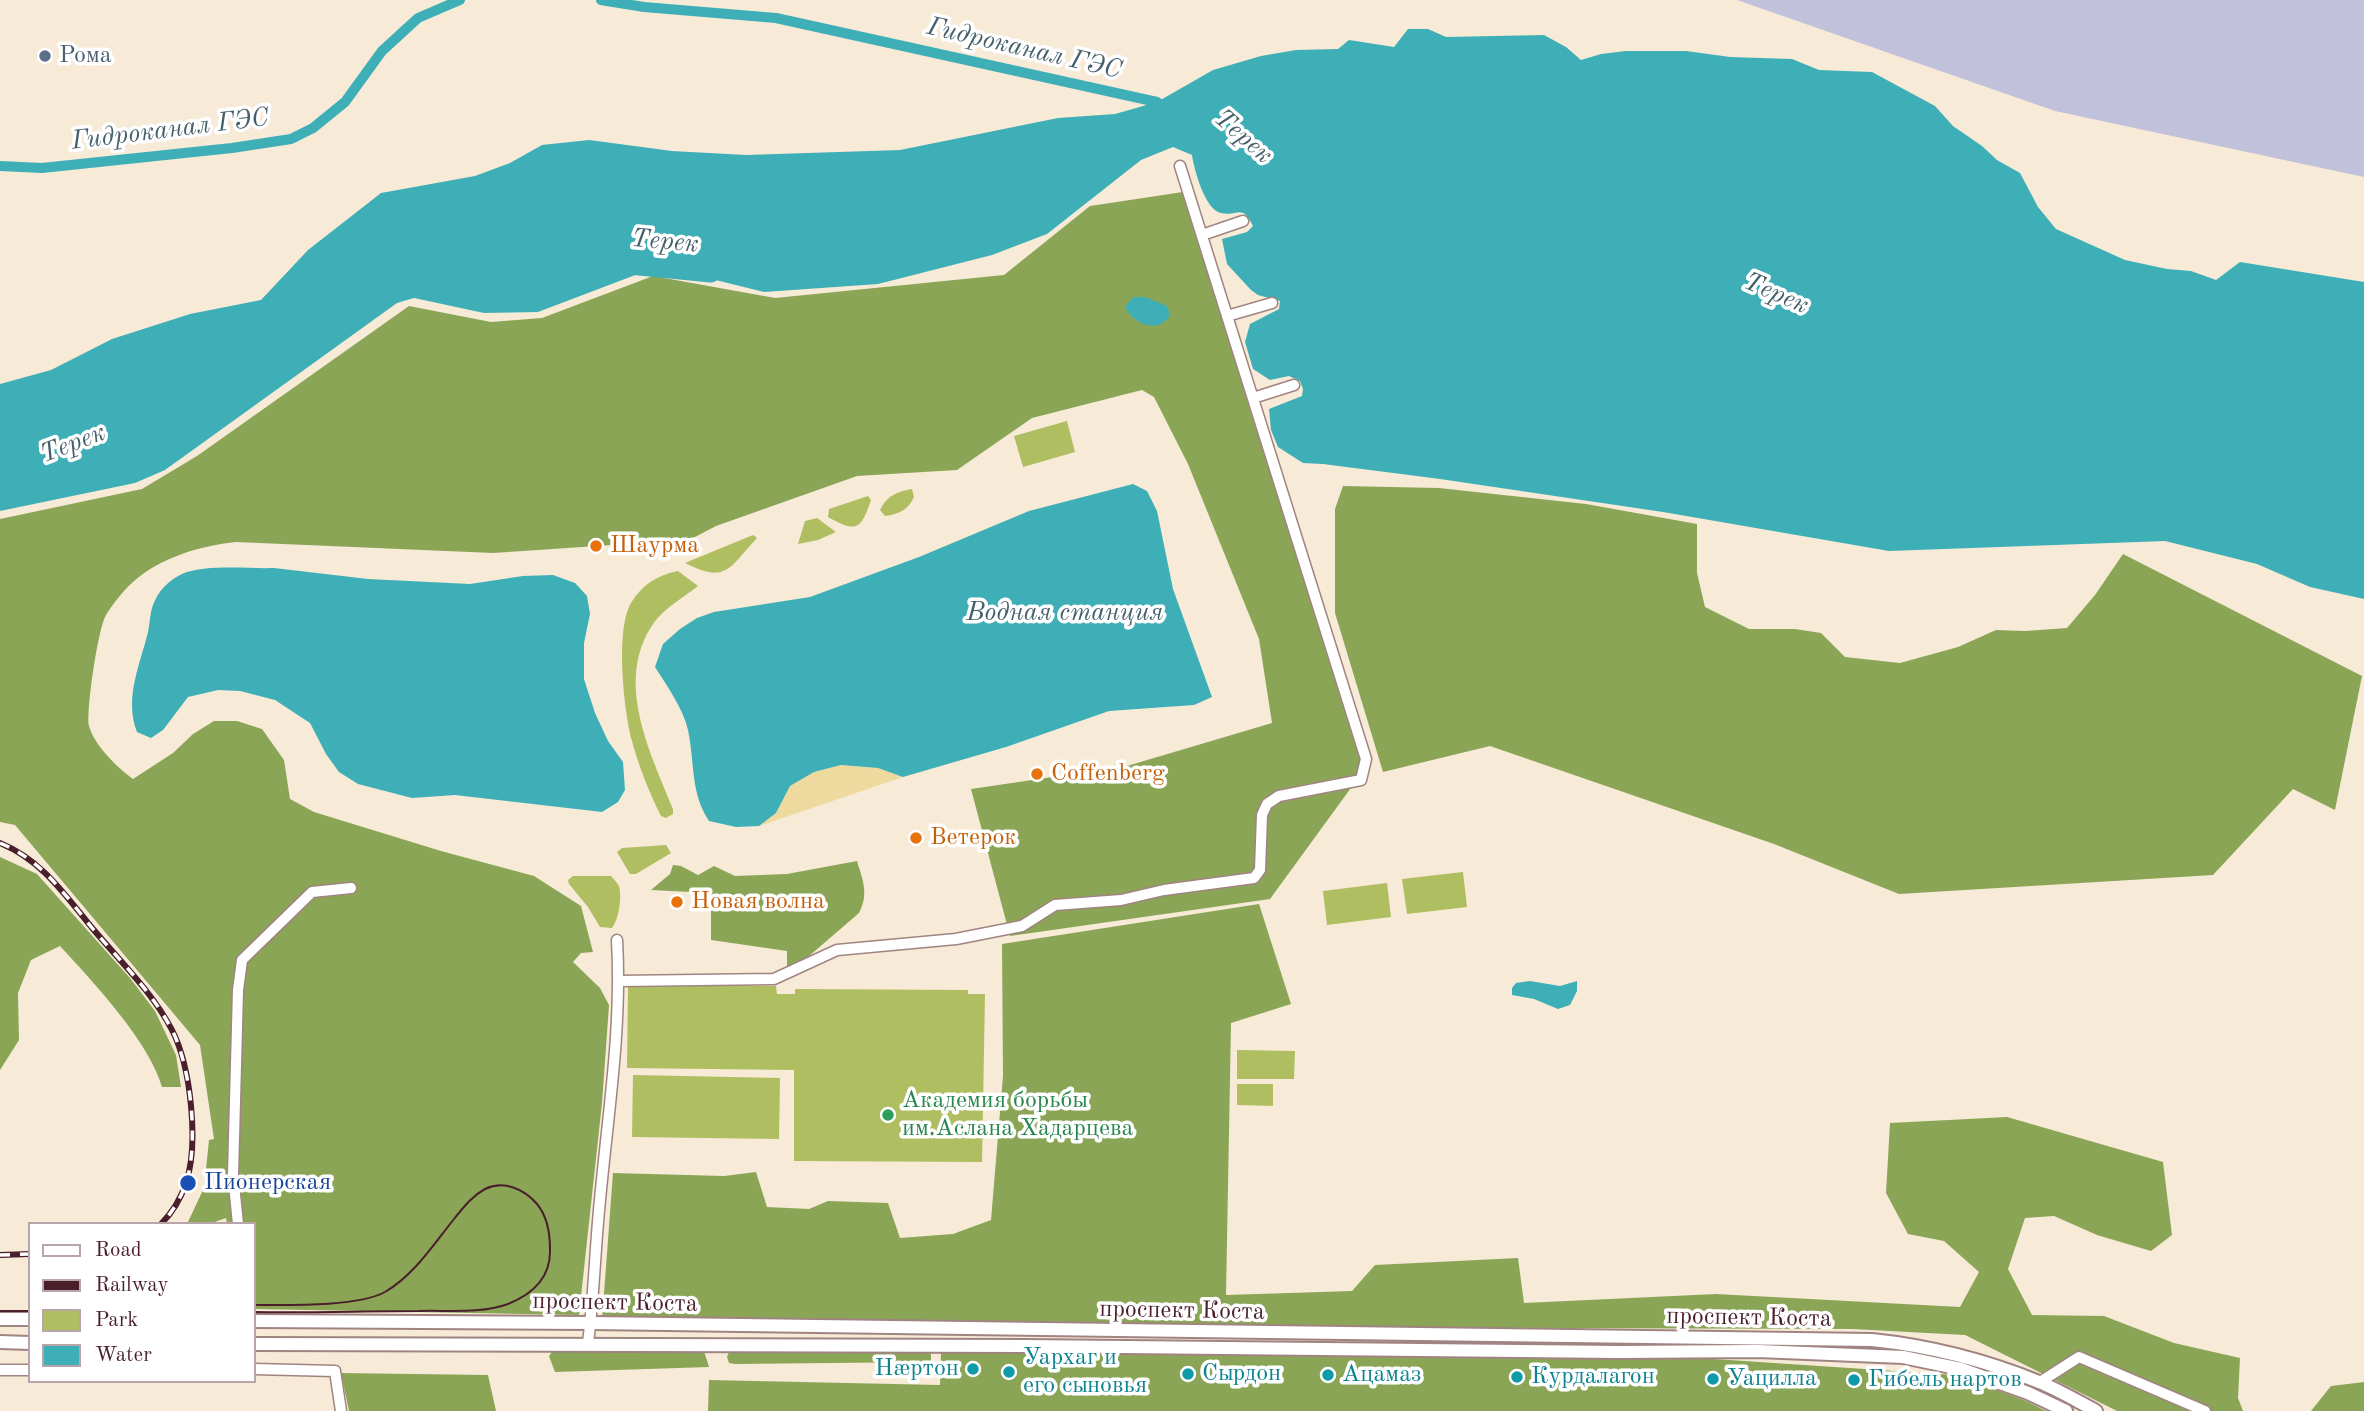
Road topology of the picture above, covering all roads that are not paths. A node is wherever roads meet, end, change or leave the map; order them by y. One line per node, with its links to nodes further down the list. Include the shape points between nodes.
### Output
1 (1180, 166): 3 (street)
2 (1243, 221): 3 (street)
3 (1202, 235): 5 (street)
4 (1272, 303): 5 (street)
5 (1227, 316): 7 (street)
6 (1294, 385): 7 (street)
7 (1253, 398): 10 (street, via 1366,759 1361,780 1279,796 1267,804 1262,815 1260,870 1254,878 1121,900 1055,905 1022,926 956,939 836,950 774,979)
8 (351, 888): 11 (street, via 312,892 243,960 238,990 233,1175)
9 (617, 940): 10 (street)
10 (620, 981): 15 (street)
11 (238, 1222)
12 (0, 1319): 13 (main road)
13 (28, 1320)
14 (256, 1321): 15 (main road, проспект Коста)
15 (590, 1323): 18 (street); 23 (main road, проспект Коста, via 1872,1340 1960,1355)
16 (0, 1342): 17 (main road)
17 (28, 1343)
18 (587, 1343): 19 (main road, проспект Коста); 25 (main road, проспект Коста, via 1758,1351 1890,1356 1961,1369)
19 (256, 1344)
20 (256, 1369): 24 (street, via 335,1371)
21 (0, 1370): 22 (street)
22 (28, 1370)
23 (2039, 1382): 26 (main road, проспект Коста); 27 (street, via 2079,1357)
24 (341, 1411)
25 (2066, 1411)
26 (2096, 1411)
27 (2205, 1411)

